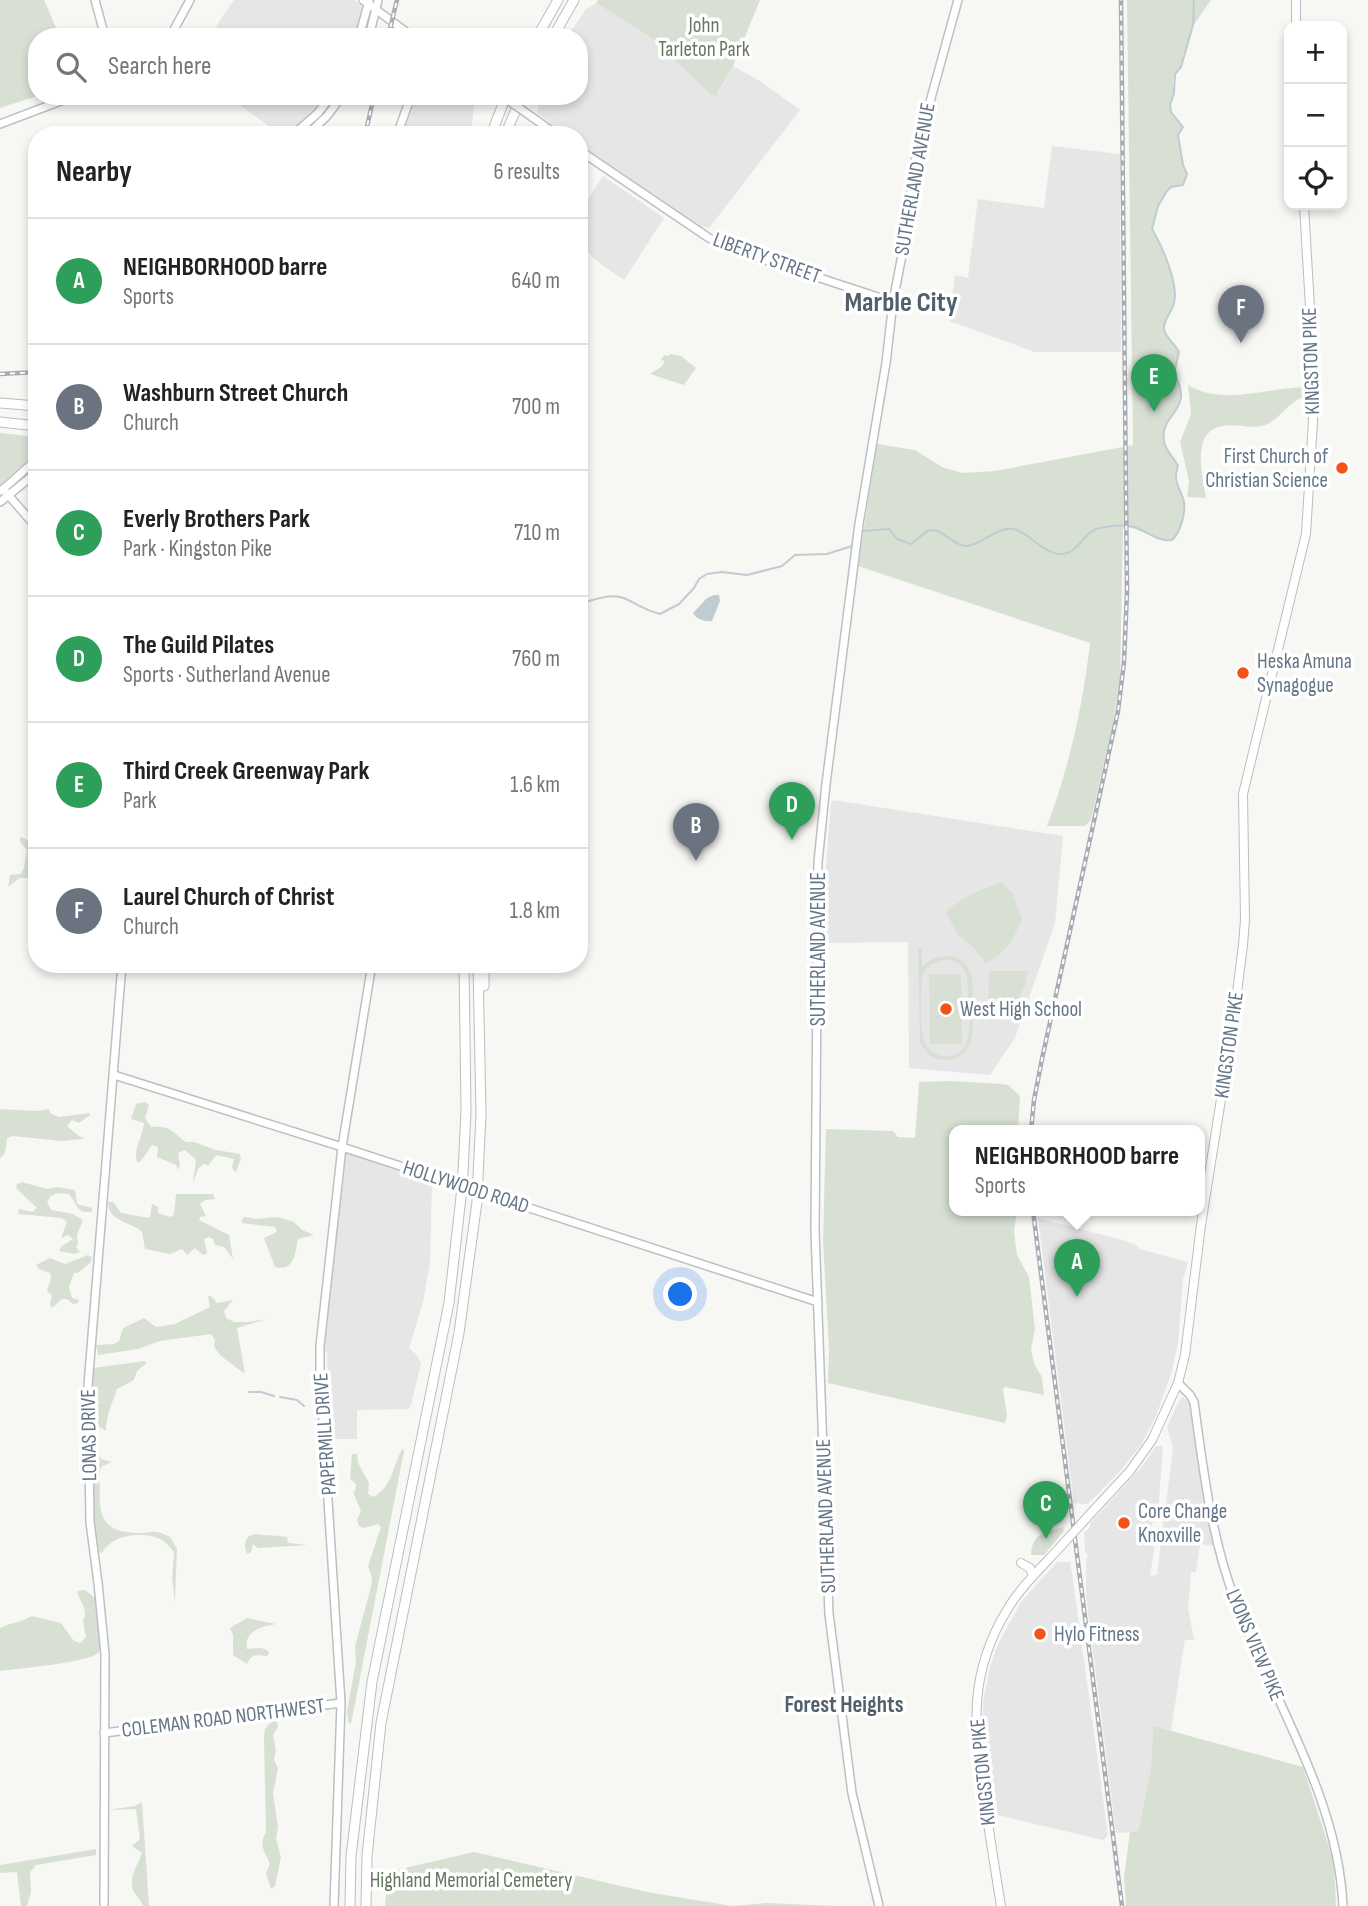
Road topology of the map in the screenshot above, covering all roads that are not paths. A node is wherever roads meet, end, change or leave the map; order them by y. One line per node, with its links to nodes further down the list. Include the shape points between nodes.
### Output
1 (95, 0): 11 (street)
2 (190, 0): 12 (street)
3 (378, 0): 9 (street)
4 (558, 0): 16 (highway)
5 (574, 0): 17 (highway)
6 (958, 0): 36 (street, SUTHERLAND AVENUE, via 916,149)
7 (1296, 0): 10 (main road)
8 (366, 1): 9 (street); 13 (street)
9 (376, 9): 14 (street); 15 (street)
10 (1296, 21)
11 (103, 28)
12 (175, 28)
13 (361, 28)
14 (371, 28)
15 (401, 28)
16 (542, 28)
17 (558, 28)
18 (50, 105): 26 (street)
19 (324, 105): 27 (street)
20 (335, 105): 28 (street)
21 (408, 105): 29 (street)
22 (501, 105): 30 (highway)
23 (516, 105): 33 (street, bridge)
24 (519, 105): 31 (highway)
25 (520, 105): 32 (highway)
26 (0, 124)
27 (303, 126)
28 (316, 126)
29 (400, 126)
30 (494, 126)
31 (509, 126)
32 (515, 126)
33 (544, 126)
34 (588, 156): 36 (street, LIBERTY STREET, via 709,238)
35 (1304, 210): 55 (main road, KINGSTON PIKE, via 1313,421 1306,534 1243,794 1243,945)
36 (893, 302): 57 (street, SUTHERLAND AVENUE, via 859,524 818,862)
37 (0, 403): 38 (highway)
38 (28, 405)
39 (0, 422): 40 (highway)
40 (28, 425)
41 (28, 467): 43 (street)
42 (28, 480): 44 (street)
43 (2, 490): 44 (street)
44 (9, 497): 45 (street); 46 (street)
45 (0, 502)
46 (28, 518)
47 (121, 973): 52 (street, LONAS DRIVE)
48 (371, 973): 54 (street, PAPERMILL DRIVE)
49 (464, 973): 65 (highway, bridge, via 466,1110 449,1303 372,1682 351,1856)
50 (478, 973): 53 (highway)
51 (484, 973): 53 (highway)
52 (114, 1075): 54 (street, HOLLYWOOD ROAD); 62 (street, LONAS DRIVE, via 88,1387 90,1522 105,1654)
53 (481, 1114): 66 (highway, bridge, via 467,1285 381,1723)
54 (342, 1147): 57 (street, HOLLYWOOD ROAD); 61 (street, PAPERMILL DRIVE, via 320,1376)
55 (1205, 1200)
56 (1202, 1216): 58 (main road, KINGSTON PIKE)
57 (818, 1302): 67 (street, SUTHERLAND AVENUE, via 829,1614 852,1793)
58 (1178, 1383): 60 (main road, KINGSTON PIKE, bridge, via 1144,1453); 69 (street, LYONS VIEW PIKE, via 1194,1402 1227,1579 1331,1829)
59 (1021, 1563): 60 (main road)
60 (1033, 1576): 68 (main road, KINGSTON PIKE, via 1003,1617 978,1683 976,1745)
61 (341, 1703): 62 (street, COLEMAN ROAD NORTHWEST); 64 (street, PAPERMILL DRIVE)
62 (104, 1733): 63 (street, LONAS DRIVE)
63 (104, 1906)
64 (334, 1906)
65 (350, 1906)
66 (366, 1906)
67 (879, 1906)
68 (1001, 1906)
69 (1343, 1906)

